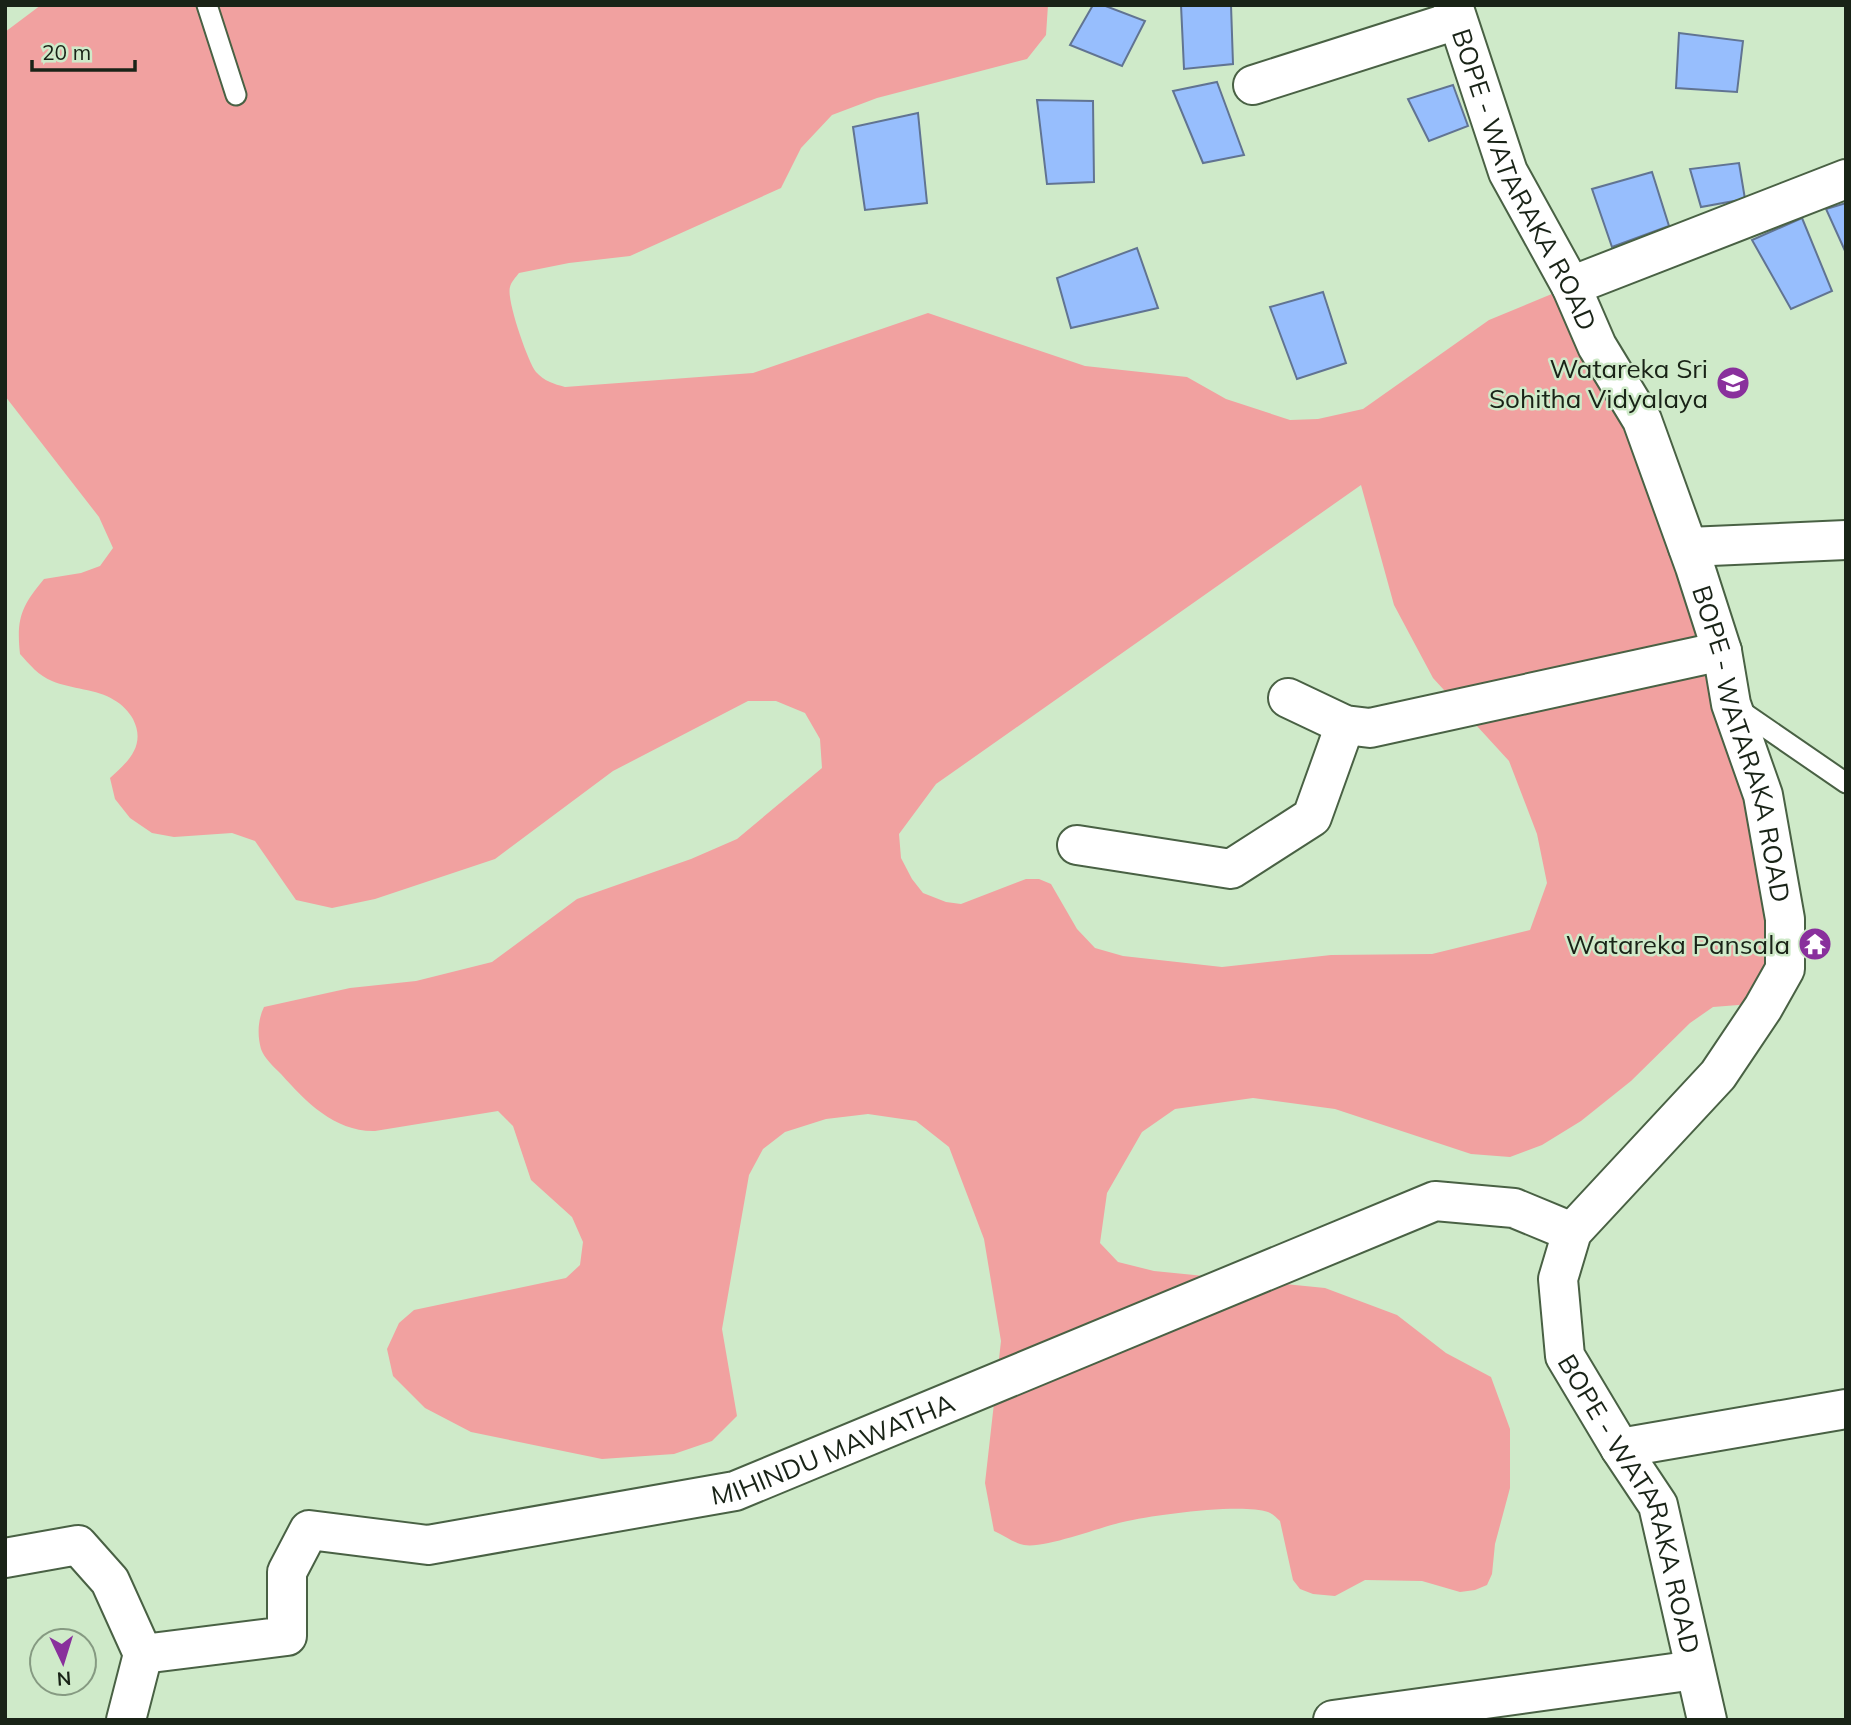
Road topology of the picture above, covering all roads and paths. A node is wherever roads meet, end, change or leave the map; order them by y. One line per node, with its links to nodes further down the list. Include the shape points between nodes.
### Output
1 (207, 5): 4 (lane)
2 (1455, 12): 3 (street); 6 (street, BOPE - WATARAKA ROAD, via 1508,172)
3 (1252, 85)
4 (236, 95)
5 (1846, 179): 6 (street)
6 (1571, 286): 8 (street, BOPE - WATARAKA ROAD, via 1597,346 1642,421)
7 (1846, 540): 8 (street)
8 (1688, 547): 9 (street, BOPE - WATARAKA ROAD)
9 (1723, 651): 11 (street, BOPE - WATARAKA ROAD); 12 (street, via 1370,728)
10 (1288, 698): 12 (street)
11 (1731, 704): 13 (lane); 15 (street, BOPE - WATARAKA ROAD, via 1763,795 1785,919 1785,969 1718,1074)
12 (1345, 725): 14 (street, via 1312,817 1231,869)
13 (1846, 783)
14 (1077, 845)
15 (1572, 1232): 17 (street, BOPE - WATARAKA ROAD, via 1558,1279 1565,1356); 19 (street, MIHINDU MAWATHA, via 1514,1208 1435,1201 735,1491 428,1545 309,1530 287,1573 287,1636)
16 (1846, 1409): 17 (street)
17 (1620, 1448): 20 (street, BOPE - WATARAKA ROAD, via 1658,1505)
18 (5, 1558): 19 (street, via 78,1545 110,1581)
19 (144, 1654): 21 (street)
20 (1695, 1670): 22 (street); 23 (street, BOPE - WATARAKA ROAD)
21 (126, 1720)
22 (1333, 1720)
23 (1707, 1720)

